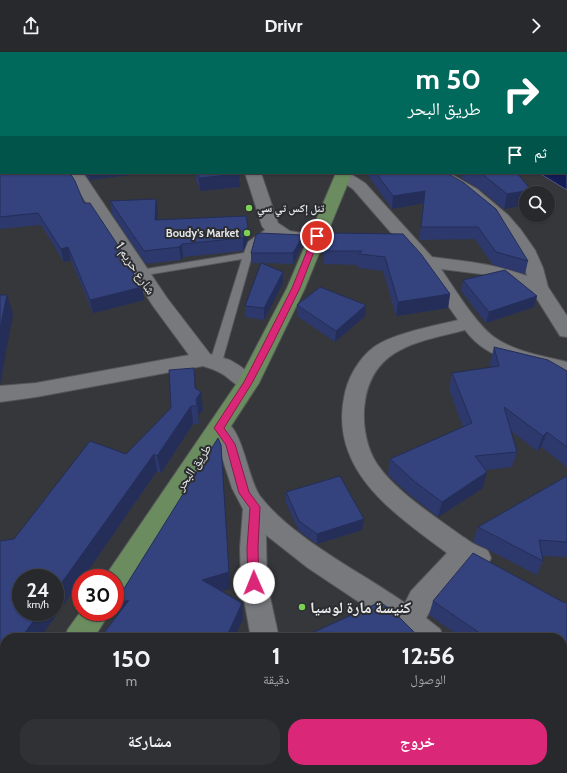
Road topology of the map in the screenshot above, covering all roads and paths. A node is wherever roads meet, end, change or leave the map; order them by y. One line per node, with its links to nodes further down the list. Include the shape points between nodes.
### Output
1 (76, 174): 11 (street, شارع حريم 1)
2 (253, 174): 5 (street, via 268,223)
3 (439, 174): 12 (street, via 470,192 501,218 528,254)
4 (344, 175): 6 (street, via 359,186); 8 (main road, طريق البحر)
5 (272, 228): 8 (street, via 289,238); 9 (lane, via 251,244)
6 (401, 234): 7 (street); 10 (street)
7 (378, 235)
8 (321, 238): 17 (main road, طريق البحر)
9 (248, 255): 11 (lane); 15 (lane)
10 (426, 262): 12 (street, via 489,270); 13 (street)
11 (140, 273): 15 (street, شارع حريم 1, via 160,302)
12 (539, 287): 14 (street)
13 (470, 323): 16 (street, via 479,336 503,350); 21 (street, via 437,330 391,346 375,357 366,367 356,388 353,426 354,441 376,479 399,501)
14 (567, 332)
15 (209, 360): 17 (street, via 230,368); 18 (street)
16 (567, 369)
17 (248, 383): 19 (main road, طريق البحر)
18 (0, 394)
19 (219, 428): 20 (street, via 231,444 244,493); 23 (main road, طريق البحر)
20 (255, 507): 25 (street, via 279,531 315,558); 27 (street, via 254,583)
21 (465, 552): 22 (street); 25 (street, via 422,600)
22 (497, 568)
23 (124, 570)
24 (90, 621): 26 (main road)
25 (410, 621): 28 (street)
26 (81, 633)
27 (264, 633)
28 (424, 633)

